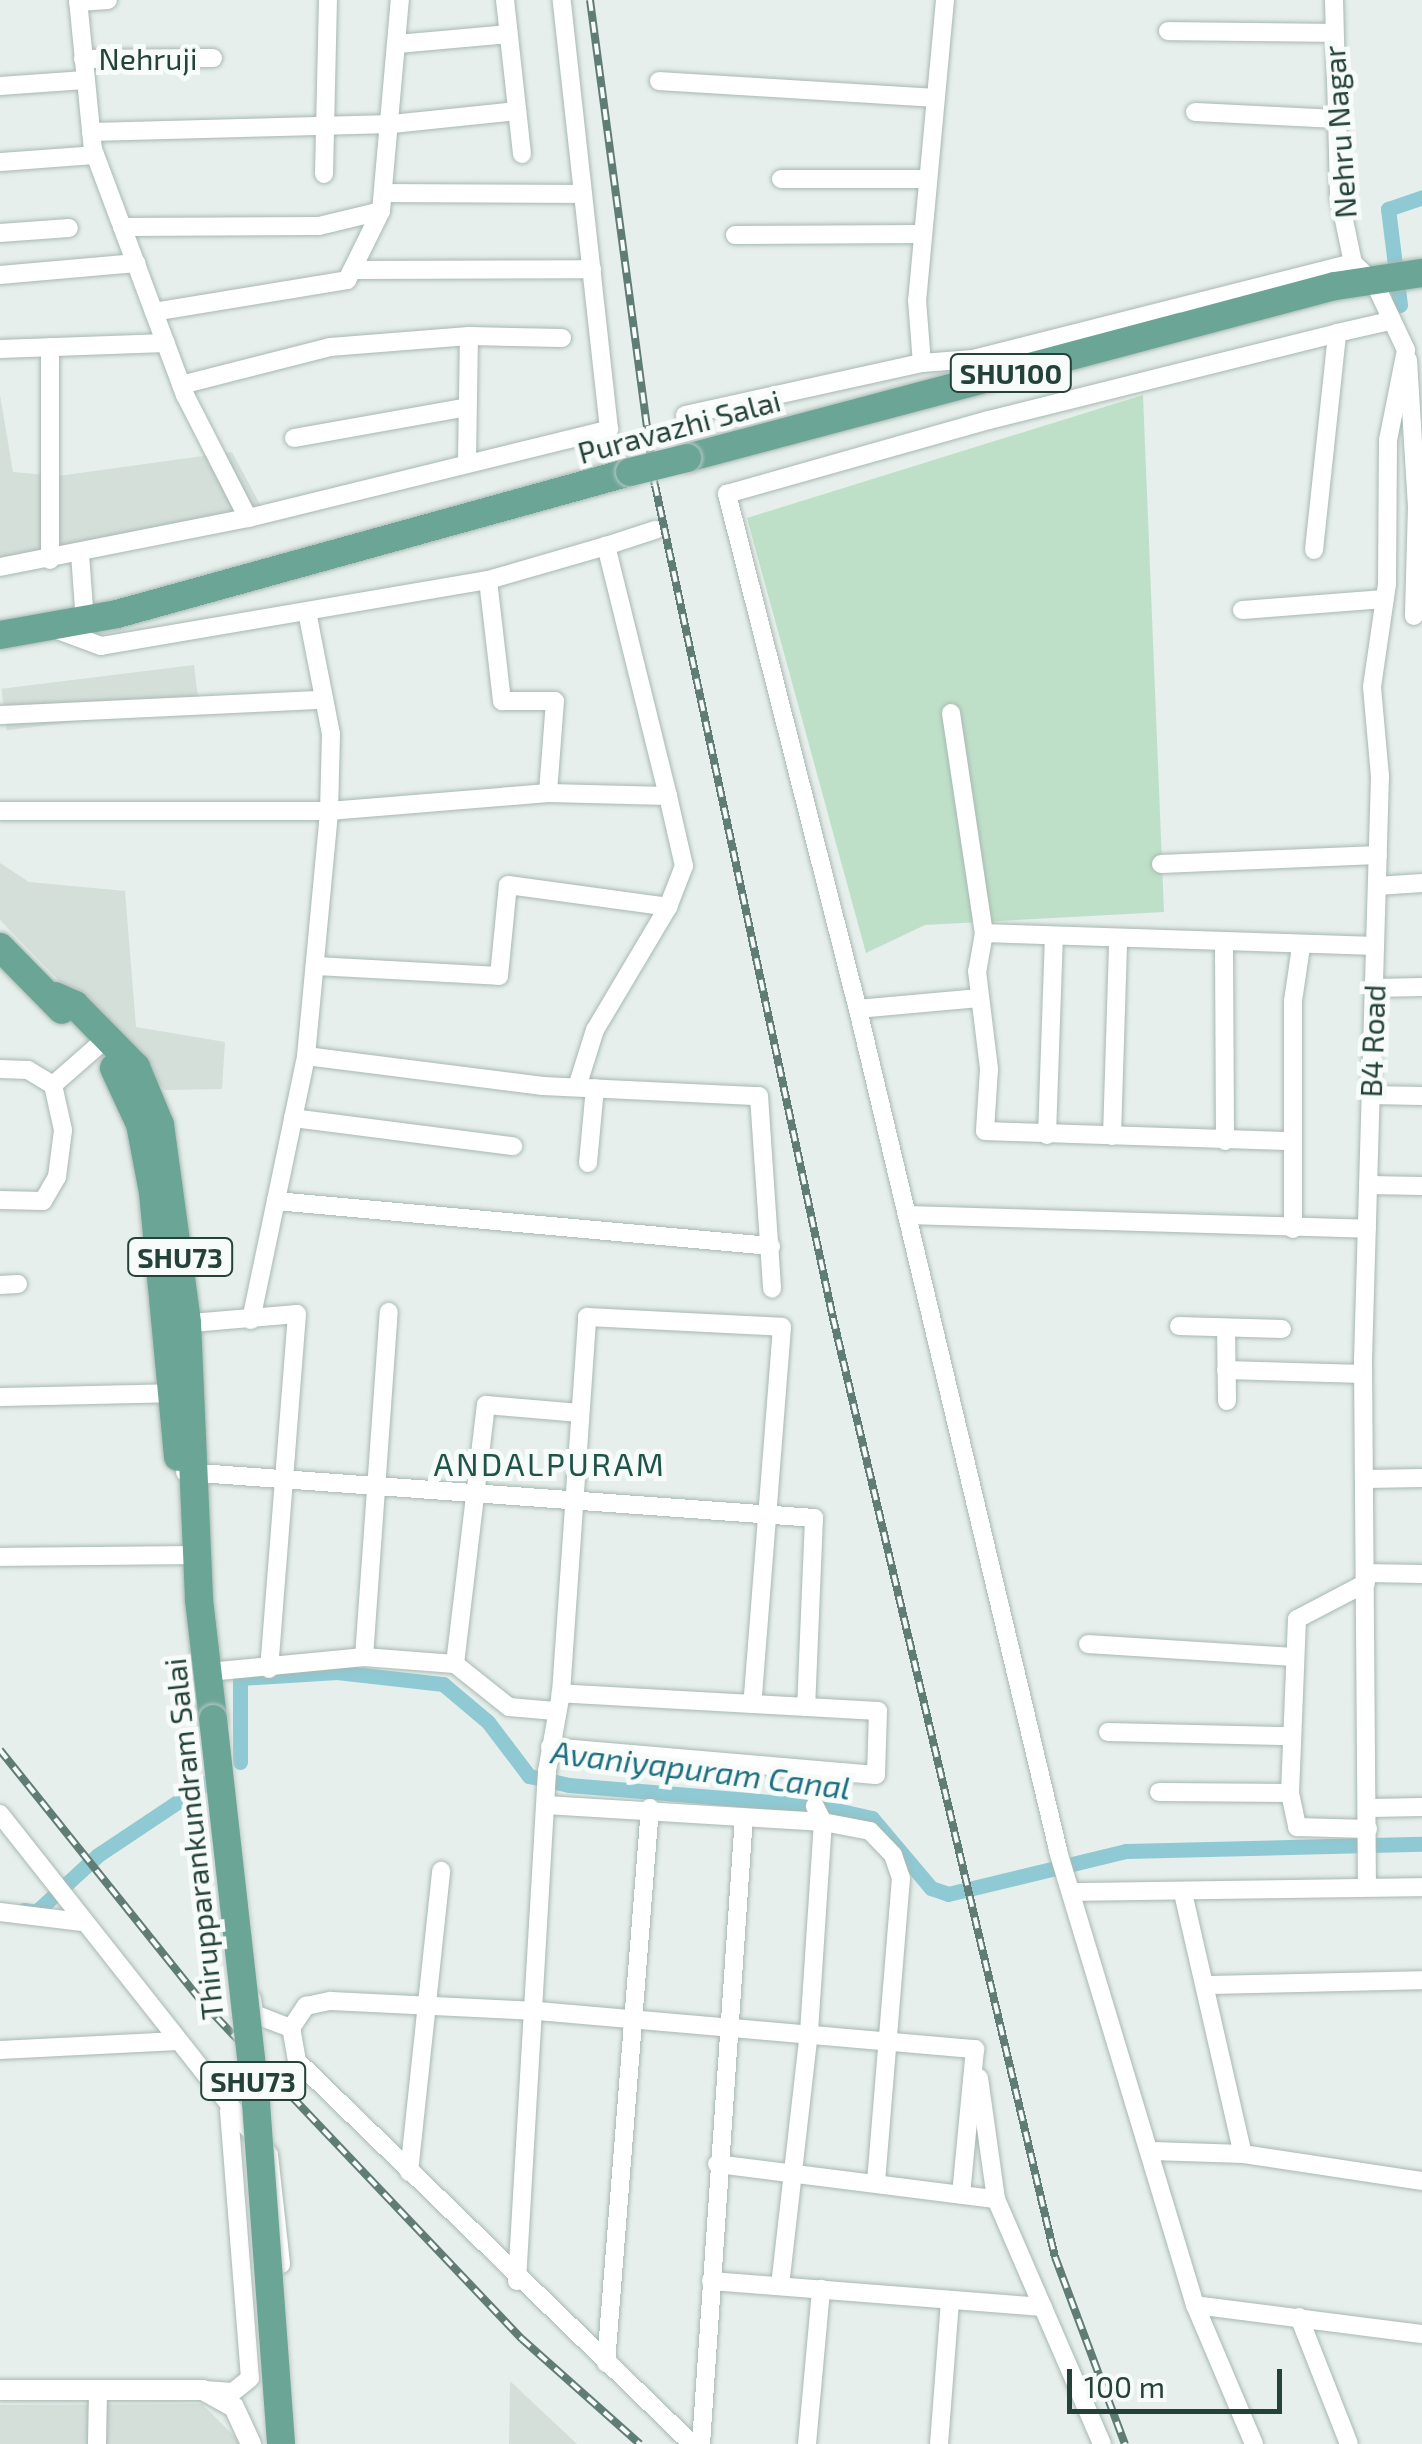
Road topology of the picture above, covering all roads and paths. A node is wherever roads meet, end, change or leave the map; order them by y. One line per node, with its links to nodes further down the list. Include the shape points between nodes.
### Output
1 (108, 0): 8 (street)
2 (328, 0): 23 (street)
3 (400, 0): 12 (street)
4 (505, 0): 11 (street)
5 (562, 0): 30 (street)
6 (945, 0): 18 (street)
7 (1334, 0): 10 (street, Nehru Nagar)
8 (78, 1): 14 (street)
9 (1168, 31): 10 (street)
10 (1332, 33): 21 (street, Nehru Nagar)
11 (509, 34): 12 (street); 19 (street)
12 (398, 44): 22 (street)
13 (213, 58): 14 (street, Nehruji)
14 (82, 59): 15 (street)
15 (85, 80): 17 (street); 24 (street)
16 (659, 81): 18 (street)
17 (0, 86)
18 (935, 98): 29 (street)
19 (517, 111): 22 (street); 25 (street)
20 (1195, 112): 21 (street)
21 (1338, 120): 38 (street, Nehru Nagar, via 1338,196)
22 (392, 124): 23 (street); 31 (street)
23 (329, 126): 24 (street, via 111,131); 27 (street)
24 (93, 145): 26 (street); 32 (street)
25 (522, 154)
26 (0, 162)
27 (324, 174)
28 (781, 179): 29 (street)
29 (928, 180): 35 (street)
30 (583, 194): 31 (street); 39 (street)
31 (382, 202): 32 (street, via 319,226); 40 (street)
32 (122, 227): 37 (street)
33 (69, 228): 34 (street)
34 (0, 233)
35 (923, 234): 36 (street); 52 (street, via 917,300)
36 (736, 235)
37 (136, 263): 42 (street); 43 (street)
38 (1353, 263): 41 (street); 52 (street, via 973,359)
39 (592, 269): 40 (street); 57 (street, via 609,429)
40 (352, 270): 43 (street, via 347,280)
41 (1400, 272): 44 (street); 70 (main road, Puravazhi Salai / SHU100, bridge)
42 (0, 274)
43 (154, 312): 48 (street)
44 (1390, 321): 45 (street); 51 (street)
45 (1337, 334): 61 (street); 96 (street, via 989,420 727,494)
46 (469, 336): 47 (street); 53 (street, via 330,347); 54 (street)
47 (562, 338)
48 (166, 343): 49 (street); 53 (street)
49 (50, 347): 50 (street); 63 (street)
50 (0, 348)
51 (1406, 350): 66 (street, B4 Road, via 1388,440); 69 (street, via 1418,506)
52 (922, 363): 55 (street)
53 (182, 386): 58 (street)
54 (464, 408): 56 (street); 57 (street)
55 (686, 415)
56 (294, 438)
57 (467, 461): 58 (street)
58 (248, 518): 62 (street)
59 (655, 530): 60 (street)
60 (606, 546): 65 (street); 77 (street)
61 (1314, 550)
62 (80, 554): 63 (street); 70 (street)
63 (50, 560): 64 (street)
64 (0, 567)
65 (488, 580): 68 (street); 76 (street, via 502,701 555,702)
66 (1385, 600): 67 (street); 80 (street, B4 Road, via 1372,686)
67 (1242, 610)
68 (307, 612): 71 (street, via 102,646); 73 (street)
69 (1414, 616)
70 (85, 622): 71 (main road, Puravazhi Salai / SHU100)
71 (55, 630): 72 (main road, Puravazhi Salai / SHU100)
72 (0, 635)
73 (324, 700): 75 (street); 79 (street, via 331,734)
74 (951, 713): 85 (street)
75 (0, 715)
76 (548, 793): 77 (street); 79 (street)
77 (668, 796): 84 (street, via 684,866)
78 (0, 811): 79 (street)
79 (329, 811): 92 (street)
80 (1378, 855): 81 (street); 83 (street, B4 Road)
81 (1162, 864)
82 (1422, 884): 83 (street)
83 (1377, 886): 89 (street, B4 Road)
84 (668, 908): 92 (street, via 508,885 499,976); 101 (street, via 595,1030)
85 (984, 932): 86 (street); 95 (street)
86 (1054, 938): 87 (street); 105 (street)
87 (1118, 940): 88 (street); 106 (street)
88 (1224, 944): 91 (street); 107 (street)
89 (1375, 946): 91 (street); 93 (street, B4 Road)
90 (0, 947): 97 (main road, Thirupparankundram Salai / SHU73, via 55,996 75,1004)
91 (1302, 948): 108 (street, via 1294,1001)
92 (316, 966): 98 (street)
93 (1374, 988): 94 (street); 102 (street, B4 Road)
94 (1422, 988)
95 (978, 998): 96 (street); 105 (street, via 989,1069 985,1131)
96 (858, 1008): 115 (street)
97 (103, 1041): 100 (street); 122 (main road, Thirupparankundram Salai / SHU73, via 136,1067 160,1125)
98 (306, 1056): 101 (street); 104 (street)
99 (0, 1069): 100 (street, via 28,1070)
100 (53, 1085): 113 (street, via 62,1130 57,1178 43,1201)
101 (586, 1088): 110 (street); 118 (street, via 759,1096)
102 (1371, 1095): 103 (street); 111 (street, B4 Road)
103 (1422, 1096)
104 (293, 1118): 109 (street); 114 (street)
105 (1047, 1135): 106 (street)
106 (1112, 1136): 107 (street)
107 (1226, 1140): 108 (street)
108 (1292, 1142): 116 (street)
109 (513, 1146)
110 (588, 1163)
111 (1368, 1185): 112 (street); 117 (street, B4 Road)
112 (1422, 1186)
113 (0, 1200)
114 (276, 1201): 118 (street); 121 (street)
115 (908, 1216): 116 (street); 167 (street, via 1058,1850)
116 (1293, 1229): 117 (street)
117 (1367, 1229): 127 (street, B4 Road)
118 (771, 1246): 119 (street)
119 (772, 1289)
120 (389, 1312): 136 (street)
121 (252, 1320): 122 (street); 135 (street, via 297,1314)
122 (176, 1324): 128 (main road, Thirupparankundram Salai / SHU73); 132 (main road, Thirupparankundram Salai / SHU73)
123 (1179, 1326): 124 (street)
124 (1226, 1328): 125 (street); 126 (street)
125 (1282, 1329)
126 (1226, 1370): 127 (street); 130 (street)
127 (1363, 1374): 134 (street, B4 Road)
128 (172, 1393): 129 (street); 132 (main road, Thirupparankundram Salai / SHU73)
129 (0, 1397)
130 (1226, 1400)
131 (580, 1413): 137 (street, via 486,1405); 138 (street); 139 (street, via 587,1317 782,1327)
132 (189, 1472): 135 (street); 140 (main road, Thirupparankundram Salai / SHU73)
133 (1422, 1478): 134 (street)
134 (1365, 1479): 143 (street, B4 Road)
135 (286, 1480): 136 (street); 148 (street)
136 (374, 1486): 137 (street); 146 (street)
137 (471, 1494): 138 (street); 147 (street)
138 (575, 1501): 139 (street); 150 (street)
139 (770, 1515): 151 (street); 152 (street, via 814,1518)
140 (194, 1552): 141 (street); 149 (street); 212 (main road, Thirupparankundram Salai / SHU73, bridge, via 256,2103)
141 (0, 1556)
142 (1422, 1574): 143 (street)
143 (1366, 1578): 145 (street, via 1297,1618); 161 (street, B4 Road)
144 (1088, 1644): 145 (street)
145 (1293, 1656): 154 (street)
146 (364, 1657): 147 (street); 148 (street)
147 (455, 1664): 150 (street, via 509,1707)
148 (269, 1669): 149 (street)
149 (218, 1670): 178 (street, via 254,2014)
150 (558, 1702): 151 (street); 155 (street)
151 (752, 1704): 152 (street)
152 (806, 1707): 155 (street, via 878,1711 876,1775)
153 (1108, 1732): 154 (street)
154 (1291, 1736): 158 (street)
155 (550, 1747): 156 (street)
156 (547, 1789): 160 (street); 176 (street)
157 (1159, 1792): 158 (street)
158 (1290, 1793): 165 (street, via 1297,1827)
159 (1422, 1807): 161 (street)
160 (650, 1808): 164 (street); 177 (street)
161 (1370, 1808): 165 (street, B4 Road)
162 (0, 1814): 172 (street)
163 (819, 1814): 164 (street); 180 (street); 181 (street, via 870,1830 893,1855 901,1878)
164 (744, 1816): 179 (street)
165 (1368, 1832): 168 (street, B4 Road)
166 (441, 1871): 175 (street)
167 (1072, 1884): 170 (street); 186 (street)
168 (1367, 1887): 169 (street); 170 (street)
169 (1422, 1887)
170 (1183, 1893): 174 (street)
171 (0, 1912): 172 (street)
172 (82, 1922): 182 (street)
173 (1422, 1980): 174 (street)
174 (1208, 1985): 187 (street)
175 (431, 2006): 176 (street); 178 (street, via 330,2001 306,2006); 189 (street)
176 (538, 2011): 177 (street); 195 (street)
177 (634, 2020): 179 (street); 206 (street)
178 (290, 2028): 189 (street, via 298,2061)
179 (728, 2028): 180 (street); 188 (street)
180 (809, 2032): 181 (street); 190 (street)
181 (886, 2036): 183 (street); 192 (street)
182 (178, 2041): 184 (street); 185 (street)
183 (974, 2049): 193 (street); 194 (street)
184 (0, 2050)
185 (225, 2096): 204 (street, via 269,2156 276,2182); 205 (street, via 235,2131)
186 (1152, 2151): 187 (street); 200 (street)
187 (1243, 2154): 191 (street)
188 (717, 2164): 190 (street); 196 (street)
189 (409, 2172): 195 (street)
190 (789, 2174): 192 (street); 197 (street)
191 (1422, 2181)
192 (876, 2182): 193 (street)
193 (962, 2194): 194 (street)
194 (996, 2199): 201 (street)
195 (518, 2281): 206 (street)
196 (711, 2281): 197 (street); 215 (street)
197 (780, 2286): 198 (street)
198 (821, 2289): 199 (street); 216 (street)
199 (950, 2300): 201 (street); 217 (street)
200 (1195, 2306): 202 (street); 219 (street)
201 (1042, 2307): 218 (street)
202 (1298, 2317): 203 (street); 220 (street)
203 (1422, 2334)
204 (286, 2344): 205 (street); 213 (street)
205 (248, 2347): 209 (street, via 250,2378 234,2392)
206 (606, 2363): 214 (street)
207 (0, 2390): 208 (street)
208 (98, 2390): 209 (street); 210 (street)
209 (203, 2390): 211 (street, via 234,2407)
210 (97, 2444)
211 (251, 2444)
212 (281, 2444)
213 (294, 2444)
214 (692, 2444)
215 (701, 2444)
216 (807, 2444)
217 (939, 2444)
218 (1102, 2444)
219 (1254, 2444)
220 (1350, 2444)

